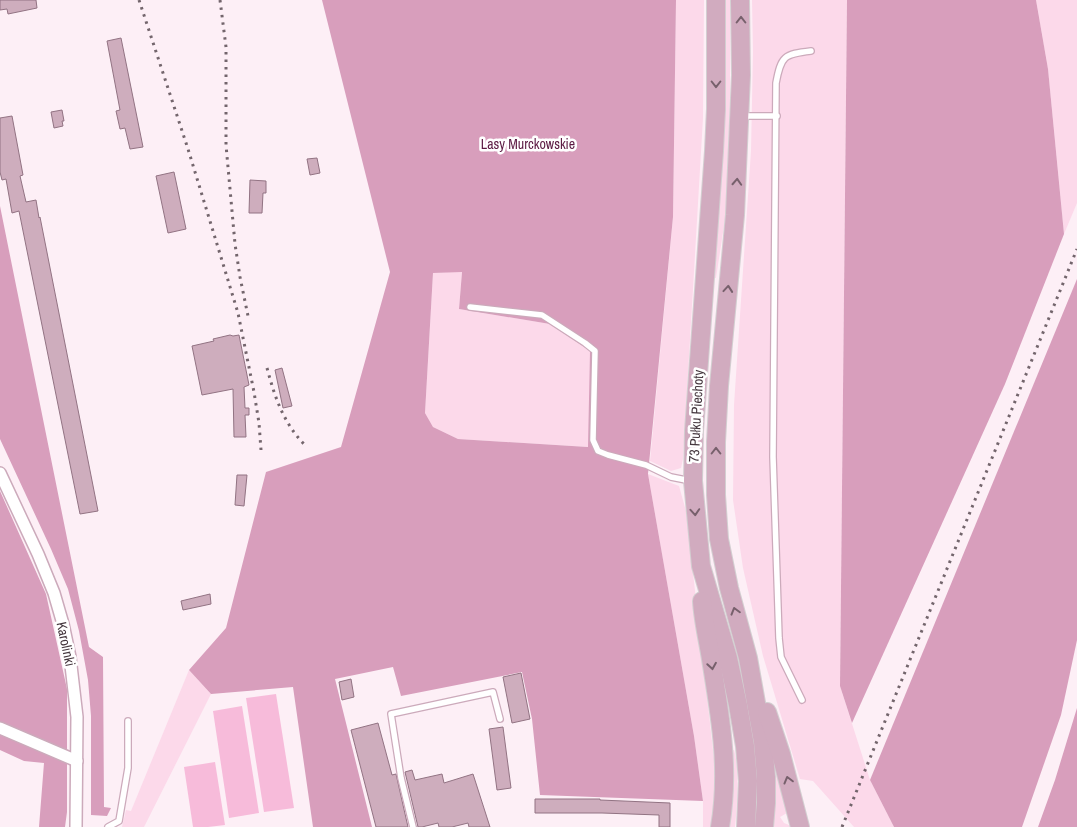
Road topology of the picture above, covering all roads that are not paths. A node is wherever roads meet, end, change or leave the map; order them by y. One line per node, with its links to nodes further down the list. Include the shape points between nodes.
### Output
1 (716, 0): 8 (main road, 73 Pułku Piechoty, one-way to 8, via 714,151)
2 (740, 0): 4 (main road, 73 Pułku Piechoty, one-way to 2)
3 (811, 51): 5 (lane, via 792,53 781,62 776,83)
4 (739, 116): 5 (lane); 10 (main road, 73 Pułku Piechoty, one-way to 4, via 719,539 716,495 717,423 735,215)
5 (777, 116): 11 (lane, via 773,458 779,638 781,657)
6 (470, 307): 8 (lane, via 542,315 585,343 595,351 593,440 598,451 672,477)
7 (0, 474): 15 (street, Karolinki, via 54,593 63,624 74,687)
8 (693, 481): 9 (main road, 73 Pułku Piechoty, one-way to 9)
9 (701, 566): 19 (main road, one-way to 19, via 702,606 722,726 724,794); 20 (main road, 73 Pułku Piechoty, via 738,705 748,781)
10 (748, 658): 21 (main road, 73 Pułku Piechoty, via 763,742); 22 (main road, one-way to 10, via 781,754)
11 (802, 700)
12 (500, 719): 18 (lane, via 493,692 390,714)
13 (128, 720): 17 (lane, via 128,768 119,820)
14 (0, 728): 15 (street)
15 (77, 761): 16 (street, Karolinki)
16 (76, 827)
17 (108, 827)
18 (413, 827)
19 (720, 827)
20 (746, 827)
21 (764, 827)
22 (800, 827)

